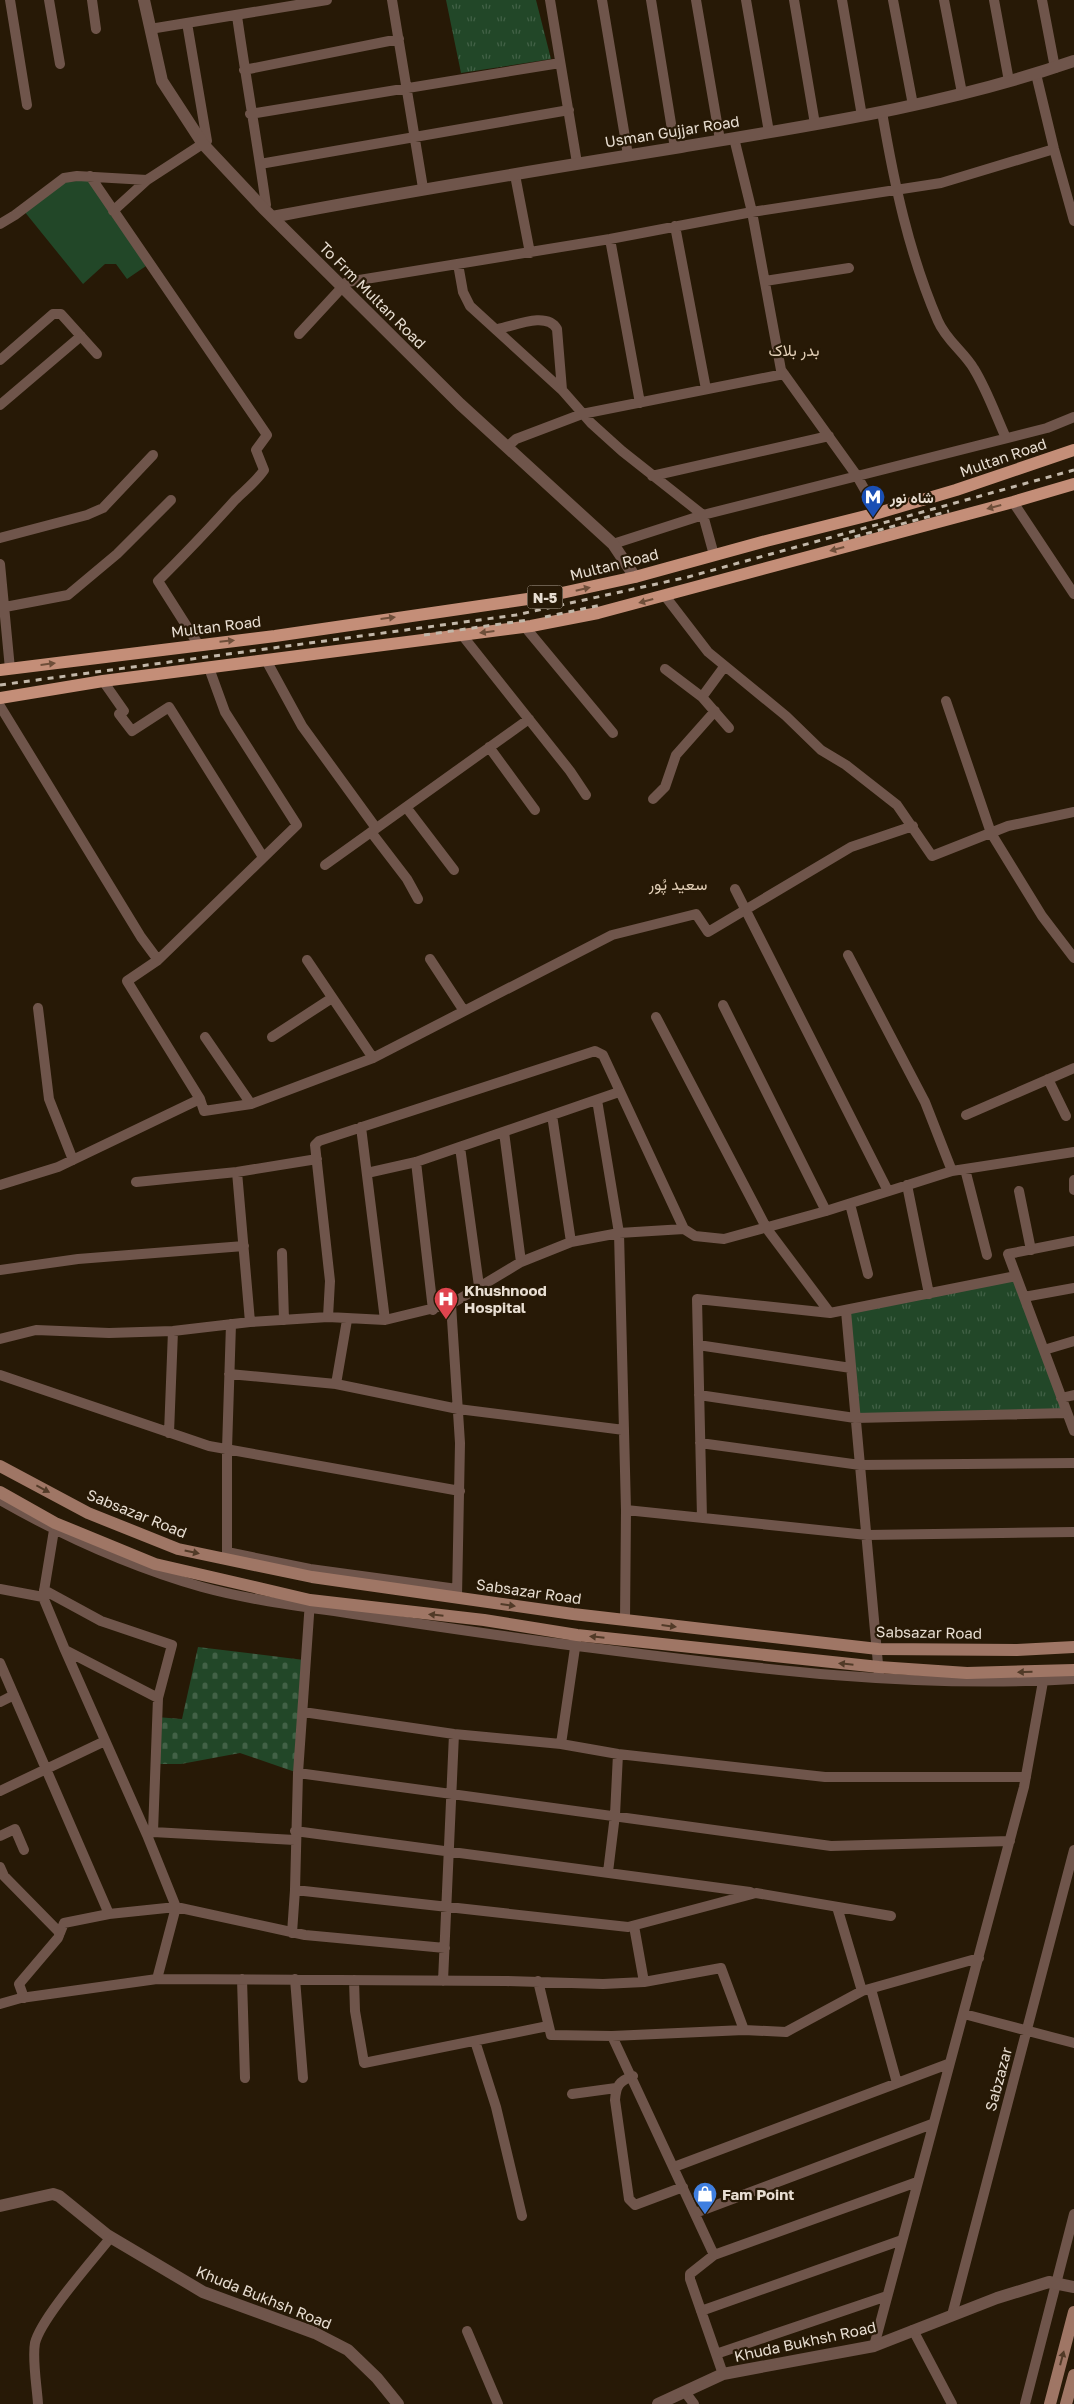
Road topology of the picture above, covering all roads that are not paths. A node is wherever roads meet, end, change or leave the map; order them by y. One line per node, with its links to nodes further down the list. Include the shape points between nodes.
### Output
1 (10, 0): 32 (street)
2 (50, 0): 24 (street)
3 (92, 0): 20 (street)
4 (144, 0): 21 (street, To Frm Multan Road)
5 (327, 0): 18 (street)
6 (392, 0): 22 (street)
7 (550, 0): 25 (street)
8 (602, 0): 46 (street)
9 (651, 0): 44 (street)
10 (696, 0): 42 (street)
11 (746, 0): 39 (street)
12 (794, 0): 38 (street)
13 (842, 0): 37 (street)
14 (893, 0): 33 (street)
15 (944, 0): 31 (street)
16 (994, 0): 29 (street)
17 (1042, 0): 26 (street)
18 (236, 16): 19 (street); 27 (street)
19 (187, 23): 21 (street); 43 (street, via 208,141)
20 (96, 29)
21 (150, 29): 43 (street, To Frm Multan Road, via 162,81)
22 (399, 39): 27 (street); 30 (street)
23 (1074, 61): 26 (street, Usman Gujjar Road)
24 (60, 64)
25 (560, 64): 30 (street); 34 (street)
26 (1055, 68): 28 (street, Usman Gujjar Road)
27 (244, 70): 36 (street)
28 (1036, 74): 29 (street, Usman Gujjar Road); 45 (street)
29 (1009, 80): 31 (street, Usman Gujjar Road)
30 (407, 87): 36 (street); 40 (street)
31 (962, 93): 33 (street, Usman Gujjar Road)
32 (27, 105)
33 (913, 105): 35 (street, Usman Gujjar Road)
34 (569, 110): 40 (street); 48 (street)
35 (882, 112): 37 (street, Usman Gujjar Road); 53 (street)
36 (250, 114): 47 (street)
37 (862, 116): 38 (street, Usman Gujjar Road)
38 (815, 124): 39 (street, Usman Gujjar Road)
39 (769, 132): 41 (street, Usman Gujjar Road)
40 (415, 137): 47 (street); 52 (street)
41 (734, 138): 42 (street, Usman Gujjar Road); 55 (street)
42 (720, 140): 44 (street, Usman Gujjar Road)
43 (203, 144): 51 (street); 56 (street, To Frm Multan Road)
44 (675, 148): 46 (street, Usman Gujjar Road)
45 (1054, 149): 53 (street, via 941,183); 57 (street)
46 (628, 155): 48 (street, Usman Gujjar Road)
47 (260, 164): 56 (street)
48 (577, 164): 49 (street, Usman Gujjar Road)
49 (515, 175): 52 (street, Usman Gujjar Road); 61 (street)
50 (90, 176): 51 (street); 54 (street); 58 (street, via 64,178)
51 (147, 180): 54 (street)
52 (423, 188): 56 (street, Usman Gujjar Road)
53 (896, 190): 55 (street); 79 (street, via 938,323 974,368)
54 (113, 211): 102 (street, via 267,435 256,450 264,470 258,479 158,581)
55 (752, 212): 59 (street); 64 (street)
56 (267, 213): 65 (street, To Frm Multan Road)
57 (1074, 221)
58 (0, 224)
59 (675, 226): 60 (street); 72 (street)
60 (610, 239): 61 (street); 74 (street)
61 (530, 252): 62 (street)
62 (458, 264): 65 (street, via 347,282); 66 (street, via 466,300)
63 (848, 268): 64 (street)
64 (764, 281): 71 (street)
65 (343, 287): 67 (street); 80 (street, To Frm Multan Road, via 460,404)
66 (498, 329): 73 (street); 73 (street, via 544,319 554,325)
67 (299, 334)
68 (81, 336): 69 (street); 70 (street, via 61,314 54,314); 75 (street)
69 (97, 354)
70 (0, 360)
71 (784, 374): 72 (street); 78 (street)
72 (706, 389): 74 (street)
73 (562, 390): 76 (street)
74 (640, 403): 76 (street)
75 (0, 405)
76 (582, 414): 80 (street, via 516,439); 83 (street)
77 (1074, 417): 79 (street, via 1047,428)
78 (829, 436): 83 (street); 84 (street)
79 (1006, 438): 84 (street)
80 (508, 446): 91 (street, To Frm Multan Road)
81 (1074, 450): 88 (main road, Multan Road / N-5)
82 (153, 455): 90 (street, via 103,508)
83 (652, 476): 89 (street)
84 (857, 476): 88 (street); 89 (street)
85 (1074, 484): 87 (main road, N-5)
86 (171, 500): 98 (street, via 117,554 68,595)
87 (1012, 502): 96 (street); 97 (main road, N-5, one-way to 97)
88 (878, 514): 92 (main road, Multan Road / N-5)
89 (703, 515): 91 (street); 92 (street)
90 (0, 538)
91 (613, 544): 94 (street, To Frm Multan Road)
92 (714, 555): 94 (main road, Multan Road / N-5)
93 (0, 564): 95 (street)
94 (635, 577): 102 (main road, Multan Road / N-5, one-way to 94, via 503,603)
95 (1, 580): 98 (street)
96 (1074, 594)
97 (665, 596): 99 (main road, N-5, one-way to 99); 104 (street, via 708,652)
98 (6, 607): 101 (street)
99 (525, 627): 100 (main road, N-5, one-way to 100); 116 (street)
100 (462, 635): 103 (main road, N-5); 114 (street)
101 (3, 637): 106 (street)
102 (198, 644): 106 (main road, Multan Road / N-5, one-way to 102)
103 (266, 660): 105 (main road, N-5); 124 (street, via 302,726)
104 (724, 667): 109 (street); 123 (street, via 786,716 831,758 881,790)
105 (209, 668): 108 (main road, N-5); 126 (street, via 225,712 297,825)
106 (5, 669)
107 (665, 669): 109 (street)
108 (103, 681): 110 (main road, N-5); 126 (street, via 124,711 119,714 132,731 169,707)
109 (702, 697): 113 (street)
110 (0, 698)
111 (946, 701): 125 (street)
112 (0, 706): 135 (street)
113 (715, 711): 115 (street); 119 (street, via 676,756 665,788)
114 (529, 719): 117 (street); 118 (street)
115 (729, 728)
116 (613, 732)
117 (489, 748): 120 (street); 121 (street)
118 (586, 795)
119 (653, 799)
120 (406, 807): 124 (street); 128 (street)
121 (536, 810)
122 (1073, 814): 125 (street)
123 (913, 826): 125 (street, via 932,856); 131 (street, via 851,846)
124 (374, 830): 127 (street); 130 (street)
125 (991, 832): 132 (street, via 1042,916)
126 (263, 857): 135 (street)
127 (325, 865)
128 (454, 870)
129 (735, 890): 131 (street)
130 (418, 899)
131 (745, 910): 140 (street, via 708,932 696,914 612,935); 170 (street)
132 (1072, 952)
133 (848, 955): 162 (street, via 925,1102)
134 (430, 958): 140 (street)
135 (158, 960): 148 (street, via 127,980)
136 (306, 960): 137 (street)
137 (332, 998): 143 (street); 144 (street)
138 (724, 1005): 173 (street)
139 (38, 1008): 158 (street, via 49,1099)
140 (464, 1012): 144 (street)
141 (656, 1017): 175 (street)
142 (205, 1037): 150 (street)
143 (272, 1037)
144 (373, 1058): 150 (street)
145 (1074, 1069): 146 (street)
146 (1048, 1079): 152 (street); 153 (street)
147 (619, 1092): 149 (street); 154 (street, via 603,1055 595,1051); 174 (street)
148 (200, 1099): 150 (street, via 204,1111); 158 (street)
149 (597, 1100): 151 (street); 176 (street)
150 (251, 1104)
151 (552, 1115): 155 (street); 178 (street)
152 (966, 1115)
153 (1066, 1116)
154 (361, 1127): 159 (street, via 319,1141 315,1145); 164 (street)
155 (504, 1132): 156 (street); 183 (street)
156 (460, 1147): 160 (street); 187 (street)
157 (1074, 1152): 161 (street)
158 (73, 1160): 167 (street)
159 (317, 1160): 163 (street); 195 (street, via 330,1281)
160 (416, 1162): 164 (street); 192 (street)
161 (965, 1169): 162 (street); 182 (street)
162 (952, 1171): 168 (street)
163 (237, 1172): 166 (street); 179 (street)
164 (368, 1174): 198 (street)
165 (1074, 1180): 169 (street)
166 (136, 1182)
167 (0, 1185)
168 (906, 1185): 170 (street); 189 (street)
169 (1074, 1190)
170 (888, 1191): 172 (street)
171 (1019, 1191): 180 (street)
172 (850, 1204): 173 (street); 185 (street)
173 (826, 1211): 175 (street)
174 (684, 1229): 175 (street, via 695,1236 724,1239); 176 (street)
175 (767, 1229): 194 (street)
176 (619, 1233): 178 (street); 216 (street)
177 (1074, 1241): 180 (street)
178 (571, 1242): 183 (street)
179 (244, 1246): 184 (street, via 78,1259); 199 (street)
180 (1031, 1250): 186 (street, via 1008,1254)
181 (282, 1253): 196 (street)
182 (987, 1255)
183 (521, 1262): 187 (street)
184 (0, 1270)
185 (868, 1274)
186 (1016, 1276): 189 (street); 190 (street)
187 (479, 1286): 191 (street)
188 (1074, 1288): 190 (street)
189 (929, 1294): 193 (street)
190 (1024, 1297): 205 (street)
191 (451, 1304): 192 (street); 213 (street)
192 (433, 1310): 198 (street)
193 (846, 1311): 194 (street); 206 (street)
194 (830, 1314): 204 (street, via 697,1299)
195 (328, 1317): 196 (street); 197 (street)
196 (284, 1320): 199 (street)
197 (347, 1320): 198 (street); 209 (street)
198 (386, 1320)
199 (250, 1322): 200 (street)
200 (231, 1324): 201 (street); 207 (street)
201 (173, 1332): 202 (street, via 36,1330); 218 (street)
202 (0, 1339)
203 (1074, 1341): 205 (street)
204 (698, 1345): 206 (street); 210 (street)
205 (1044, 1350): 212 (street)
206 (851, 1368): 215 (street)
207 (229, 1374): 209 (street); 220 (street)
208 (0, 1375): 218 (street)
209 (336, 1384): 213 (street)
210 (699, 1395): 215 (street); 219 (street)
211 (1074, 1395): 212 (street)
212 (1062, 1398): 214 (street)
213 (458, 1409): 216 (street); 224 (street)
214 (1067, 1413): 215 (street); 217 (street)
215 (855, 1418): 222 (street)
216 (624, 1430): 227 (street)
217 (1074, 1431)
218 (169, 1433): 220 (street)
219 (700, 1443): 222 (street); 228 (street)
220 (226, 1449): 224 (street); 232 (street)
221 (1074, 1463): 222 (street)
222 (860, 1465): 231 (street)
223 (0, 1466): 232 (main road, Sabsazar Road, one-way to 232, via 88,1513 178,1549)
224 (460, 1491): 234 (street)
225 (0, 1492): 229 (main road)
226 (0, 1500): 229 (street)
227 (626, 1510): 228 (street); 239 (street)
228 (702, 1518): 231 (street)
229 (55, 1526): 235 (street); 237 (main road, via 155,1564)
230 (1074, 1532): 231 (street)
231 (867, 1535): 242 (street)
232 (227, 1555): 234 (main road, Sabsazar Road, via 312,1577)
233 (0, 1589): 235 (street)
234 (457, 1593): 236 (main road, Sabsazar Road)
235 (44, 1594): 243 (street); 250 (street, via 101,1621 172,1645)
236 (486, 1601): 238 (main road); 239 (main road, Sabsazar Road, one-way to 239)
237 (310, 1604): 238 (main road, one-way to 237); 240 (street); 252 (street)
238 (484, 1620): 240 (main road)
239 (625, 1620): 242 (main road, Sabsazar Road, one-way to 242)
240 (576, 1640): 246 (main road); 255 (street)
241 (1074, 1647): 242 (main road, Sabsazar Road, via 1018,1650)
242 (878, 1648): 246 (street)
243 (65, 1650): 250 (street); 254 (street)
244 (0, 1662): 249 (street)
245 (1074, 1670): 247 (main road)
246 (879, 1673): 247 (main road)
247 (1044, 1676): 248 (street); 259 (street)
248 (1074, 1679)
249 (14, 1695): 251 (street); 257 (street)
250 (158, 1698): 263 (street)
251 (0, 1702)
252 (303, 1712): 253 (street); 258 (street)
253 (454, 1734): 255 (street); 261 (street)
254 (105, 1741): 257 (street); 263 (street)
255 (561, 1744): 256 (street)
256 (618, 1754): 259 (street, via 825,1777); 262 (street)
257 (45, 1768): 260 (street); 277 (street)
258 (298, 1773): 261 (street); 265 (street)
259 (1026, 1777): 266 (street)
260 (0, 1791)
261 (452, 1794): 262 (street); 269 (street)
262 (615, 1815): 266 (street, via 831,1846); 271 (street)
263 (150, 1834): 265 (street); 275 (street)
264 (0, 1836): 267 (street, via 15,1829)
265 (295, 1836): 269 (street); 272 (street)
266 (1010, 1841): 283 (street)
267 (24, 1850)
268 (1074, 1850): 297 (street, Sabzazar)
269 (449, 1852): 271 (street); 276 (street)
270 (0, 1867): 280 (street, via 4,1876)
271 (608, 1872): 273 (street)
272 (295, 1890): 276 (street); 281 (street)
273 (756, 1893): 274 (street); 279 (street)
274 (837, 1906): 278 (street); 291 (street)
275 (176, 1907): 277 (street); 281 (street); 284 (street)
276 (447, 1909): 279 (street, via 594,1925); 282 (street)
277 (109, 1914): 280 (street, via 64,1923)
278 (891, 1916)
279 (634, 1926): 290 (street)
280 (60, 1933): 292 (street, via 19,1984)
281 (292, 1933): 282 (street)
282 (445, 1948): 288 (street)
283 (979, 1958): 291 (street); 294 (street)
284 (157, 1979): 285 (street); 292 (street)
285 (242, 1979): 286 (street); 303 (street)
286 (294, 1980): 287 (street); 304 (street)
287 (354, 1980): 288 (street); 299 (street, via 354,2011 364,2063)
288 (443, 1981): 289 (street)
289 (538, 1981): 290 (street); 295 (street)
290 (644, 1982): 296 (street, via 722,1968)
291 (867, 1990): 296 (street, via 786,2032); 305 (street)
292 (24, 1998): 293 (street)
293 (0, 2004)
294 (964, 2014): 297 (street); 301 (street)
295 (548, 2026): 298 (street, via 551,2035); 299 (street)
296 (744, 2030): 298 (street)
297 (1027, 2030): 300 (street); 324 (street, Sabzazar)
298 (612, 2036): 302 (street)
299 (475, 2040): 315 (street, via 496,2107)
300 (1074, 2044)
301 (948, 2064): 305 (street); 308 (street)
302 (633, 2076): 306 (street, via 621,2080); 309 (street)
303 (245, 2078)
304 (303, 2078)
305 (897, 2083): 309 (street)
306 (616, 2088): 307 (street); 311 (street, via 617,2115 631,2202 635,2205)
307 (572, 2094)
308 (932, 2124): 310 (street); 313 (street)
309 (674, 2167): 311 (street)
310 (917, 2182): 317 (street); 318 (street)
311 (683, 2187): 313 (street)
312 (0, 2206): 316 (street, Khuda Bukhsh Road, via 52,2194 66,2201)
313 (695, 2213): 318 (street)
314 (1074, 2214): 319 (street)
315 (522, 2216)
316 (111, 2237): 332 (street, via 38,2335 35,2345); 333 (street, Khuda Bukhsh Road, via 203,2292 315,2334 348,2350)
317 (902, 2240): 321 (street); 322 (street)
318 (714, 2254): 322 (street, via 690,2274)
319 (1056, 2283): 320 (street, Khuda Bukhsh Road); 324 (street, Khuda Bukhsh Road, via 1048,2282); 338 (street)
320 (1074, 2286)
321 (887, 2296): 327 (street); 328 (street)
322 (701, 2311): 328 (street)
323 (1074, 2312): 339 (main road, one-way to 323)
324 (952, 2315): 325 (street, Khuda Bukhsh Road)
325 (913, 2330): 327 (street, Khuda Bukhsh Road); 337 (street)
326 (467, 2331): 334 (street)
327 (874, 2346): 329 (street, Khuda Bukhsh Road)
328 (716, 2354): 329 (street)
329 (723, 2374): 331 (street, Khuda Bukhsh Road)
330 (1074, 2375): 340 (main road)
331 (685, 2392): 335 (street, Khuda Bukhsh Road); 336 (street)
332 (38, 2404)
333 (398, 2404)
334 (498, 2404)
335 (658, 2404)
336 (694, 2404)
337 (952, 2404)
338 (1026, 2404)
339 (1050, 2404)
340 (1066, 2404)

